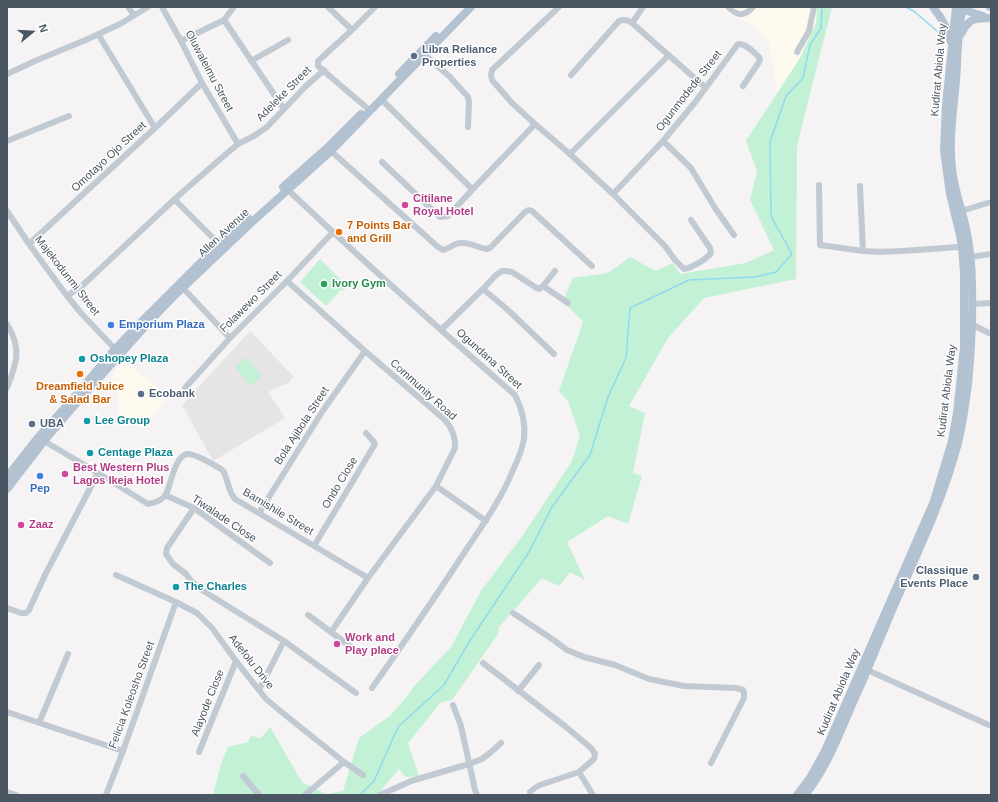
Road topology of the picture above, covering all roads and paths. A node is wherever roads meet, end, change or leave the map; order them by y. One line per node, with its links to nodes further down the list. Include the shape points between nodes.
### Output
1 (128, 7): 16 (street)
2 (148, 7): 16 (street)
3 (162, 7): 24 (street, Oluwaleimu Street)
4 (234, 7): 18 (street)
5 (328, 7): 20 (street)
6 (375, 7): 20 (street, Adeleke Street)
7 (464, 7): 37 (main road, Allen Avenue)
8 (471, 7): 28 (main road, Allen Avenue)
9 (559, 7): 40 (street, via 492,70 492,80)
10 (643, 7): 19 (street)
11 (728, 7): 12 (street, via 734,13 743,14)
12 (753, 7)
13 (814, 7): 26 (street, via 808,31)
14 (933, 7): 25 (main road, via 943,22)
15 (958, 8): 17 (main road); 22 (main road, Kudirat Abiola Way); 25 (main road, Kudirat Abiola Way)
16 (134, 15): 21 (street)
17 (991, 18): 22 (main road, via 974,19)
18 (224, 20): 24 (street); 29 (street)
19 (632, 23): 27 (street); 32 (street, via 626,19 619,21)
20 (352, 30): 30 (street, Adeleke Street, via 318,61 318,66)
21 (98, 34): 31 (street); 42 (street)
22 (959, 36): 57 (main road, Kudirat Abiola Way, via 951,157)
23 (288, 40): 29 (street)
24 (181, 41): 33 (street, Oluwaleimu Street)
25 (952, 45): 57 (main road, Kudirat Abiola Way, via 944,151 949,187)
26 (797, 52)
27 (669, 54): 35 (street); 47 (street)
28 (425, 55): 36 (main road, Allen Avenue); 41 (street, via 468,97)
29 (251, 61): 38 (street)
30 (324, 70): 37 (street); 38 (street, Adeleke Street)
31 (7, 74)
32 (571, 75)
33 (202, 83): 42 (street, Omotayo Ojo Street); 45 (street, Oluwaleimu Street)
34 (743, 86): 35 (street, Ogunmodede Street, via 760,59 745,45 738,44)
35 (706, 88): 44 (street, Ogunmodede Street)
36 (382, 100): 46 (main road, Allen Avenue); 51 (street)
37 (367, 108): 62 (main road, Allen Avenue, via 328,147)
38 (284, 109): 45 (street, Adeleke Street, via 267,127)
39 (69, 116): 43 (street)
40 (535, 124): 47 (street); 51 (street)
41 (468, 127)
42 (155, 128): 61 (street, Omotayo Ojo Street)
43 (7, 140)
44 (663, 141): 53 (street, Ogunmodede Street); 60 (street, via 691,168)
45 (238, 144): 54 (street, Adeleke Street)
46 (331, 152): 52 (main road, Allen Avenue); 67 (street, via 443,250 462,243 487,250 529,210)
47 (570, 154): 53 (street)
48 (382, 162): 51 (street, via 440,217 448,216)
49 (818, 185): 64 (street, via 820,245)
50 (860, 186): 64 (street)
51 (472, 189)
52 (288, 190): 59 (street, Ogundana Street); 71 (main road, Allen Avenue)
53 (613, 194): 58 (street, via 665,246 684,269 711,253)
54 (175, 200): 62 (street); 73 (street, Adeleke Street)
55 (991, 202): 57 (street)
56 (7, 211): 61 (street, Majekodunmi Street)
57 (958, 213): 63 (main road, Kudirat Abiola Way); 66 (main road, Kudirat Abiola Way, via 966,228)
58 (691, 220)
59 (333, 232): 69 (street, Folawewo Street); 79 (street, Ogundana Street)
60 (734, 235)
61 (29, 244): 73 (street, Majekodunmi Street)
62 (219, 244): 82 (main road, Allen Avenue)
63 (962, 248): 64 (street); 112 (main road, Kudirat Abiola Way, via 964,347 952,441 934,501)
64 (863, 251)
65 (991, 254): 66 (street)
66 (970, 257): 76 (main road, Kudirat Abiola Way)
67 (592, 266)
68 (555, 271): 70 (street)
69 (287, 281): 81 (street, Folawewo Street); 83 (street, Community Road)
70 (544, 286): 72 (street, via 539,289 512,272 502,271); 74 (street)
71 (182, 288): 81 (street); 88 (main road, Allen Avenue)
72 (484, 289): 79 (street); 84 (street)
73 (68, 296): 82 (street, Majekodunmi Street)
74 (568, 303)
75 (991, 303): 76 (street)
76 (972, 304): 78 (main road, Kudirat Abiola Way)
77 (7, 324): 85 (street, via 13,335 17,353)
78 (973, 324): 80 (street); 112 (main road, Kudirat Abiola Way, via 966,405 959,442 932,520)
79 (442, 330): 96 (street, Ogundana Street, via 515,395 521,407 524,439 518,460 507,486)
80 (991, 334)
81 (230, 338): 86 (street, Folawewo Street)
82 (115, 349): 90 (main road, Allen Avenue)
83 (365, 351): 91 (street, Community Road, via 445,420 454,433 455,448); 95 (street, Bola Ajibola Street, via 322,412)
84 (554, 354)
85 (7, 388)
86 (185, 388)
87 (366, 433): 97 (street, Ondo Close, via 375,444)
88 (44, 441): 89 (street); 92 (main road, Allen Avenue)
89 (98, 473): 93 (street, via 148,504 154,504); 102 (street, via 29,610 21,613)
90 (7, 477)
91 (436, 486): 96 (street); 100 (street, Community Road)
92 (7, 489)
93 (165, 495): 94 (street, Tiwalade Close); 95 (street, Bamishile Street, via 179,462 188,454 221,469 235,499)
94 (194, 508): 98 (street, Tiwalade Close); 106 (street, via 167,548 168,558 205,592)
95 (259, 513): 97 (street, Bamishile Street)
96 (486, 520): 113 (street, Ogundana Street)
97 (314, 546): 100 (street, Bamishile Street)
98 (270, 563)
99 (116, 576): 101 (street, Adefolu Drive)
100 (368, 578): 105 (street, Community Road)
101 (176, 602): 109 (street, Adefolu Drive, via 206,621); 122 (street, Felicia Koleosho Street)
102 (7, 608)
103 (513, 613): 125 (street, via 567,650 649,679 684,686 743,690 744,698)
104 (308, 616): 105 (street)
105 (331, 632): 107 (street)
106 (284, 641): 114 (street); 116 (street)
107 (356, 651)
108 (68, 654): 119 (street)
109 (236, 661): 114 (street, Adefolu Drive); 123 (street, Alayode Close)
110 (483, 663): 115 (street)
111 (539, 665): 115 (street)
112 (864, 669): 120 (street); 139 (main road, Kudirat Abiola Way, via 825,751); 140 (main road, Kudirat Abiola Way, via 829,758)
113 (372, 688)
114 (260, 690): 124 (street, Adefolu Drive, via 266,699)
115 (518, 690): 127 (street, via 591,748 595,754 594,760)
116 (356, 693)
117 (453, 705): 126 (street, via 461,726)
118 (7, 712): 119 (street)
119 (39, 723): 122 (street)
120 (991, 726)
121 (501, 743): 126 (street, via 482,759)
122 (123, 751): 133 (street, Felicia Koleosho Street)
123 (199, 752)
124 (344, 762): 128 (street, Adefolu Drive); 135 (street)
125 (711, 762)
126 (469, 764): 136 (street, via 411,781); 137 (street)
127 (579, 772): 131 (street, via 540,785); 138 (street)
128 (363, 775)
129 (243, 776): 134 (street)
130 (7, 792): 132 (street)
131 (530, 792)
132 (16, 795)
133 (106, 795)
134 (259, 795)
135 (305, 795)
136 (380, 795)
137 (477, 795)
138 (592, 795)
139 (797, 795)
140 (805, 795)

